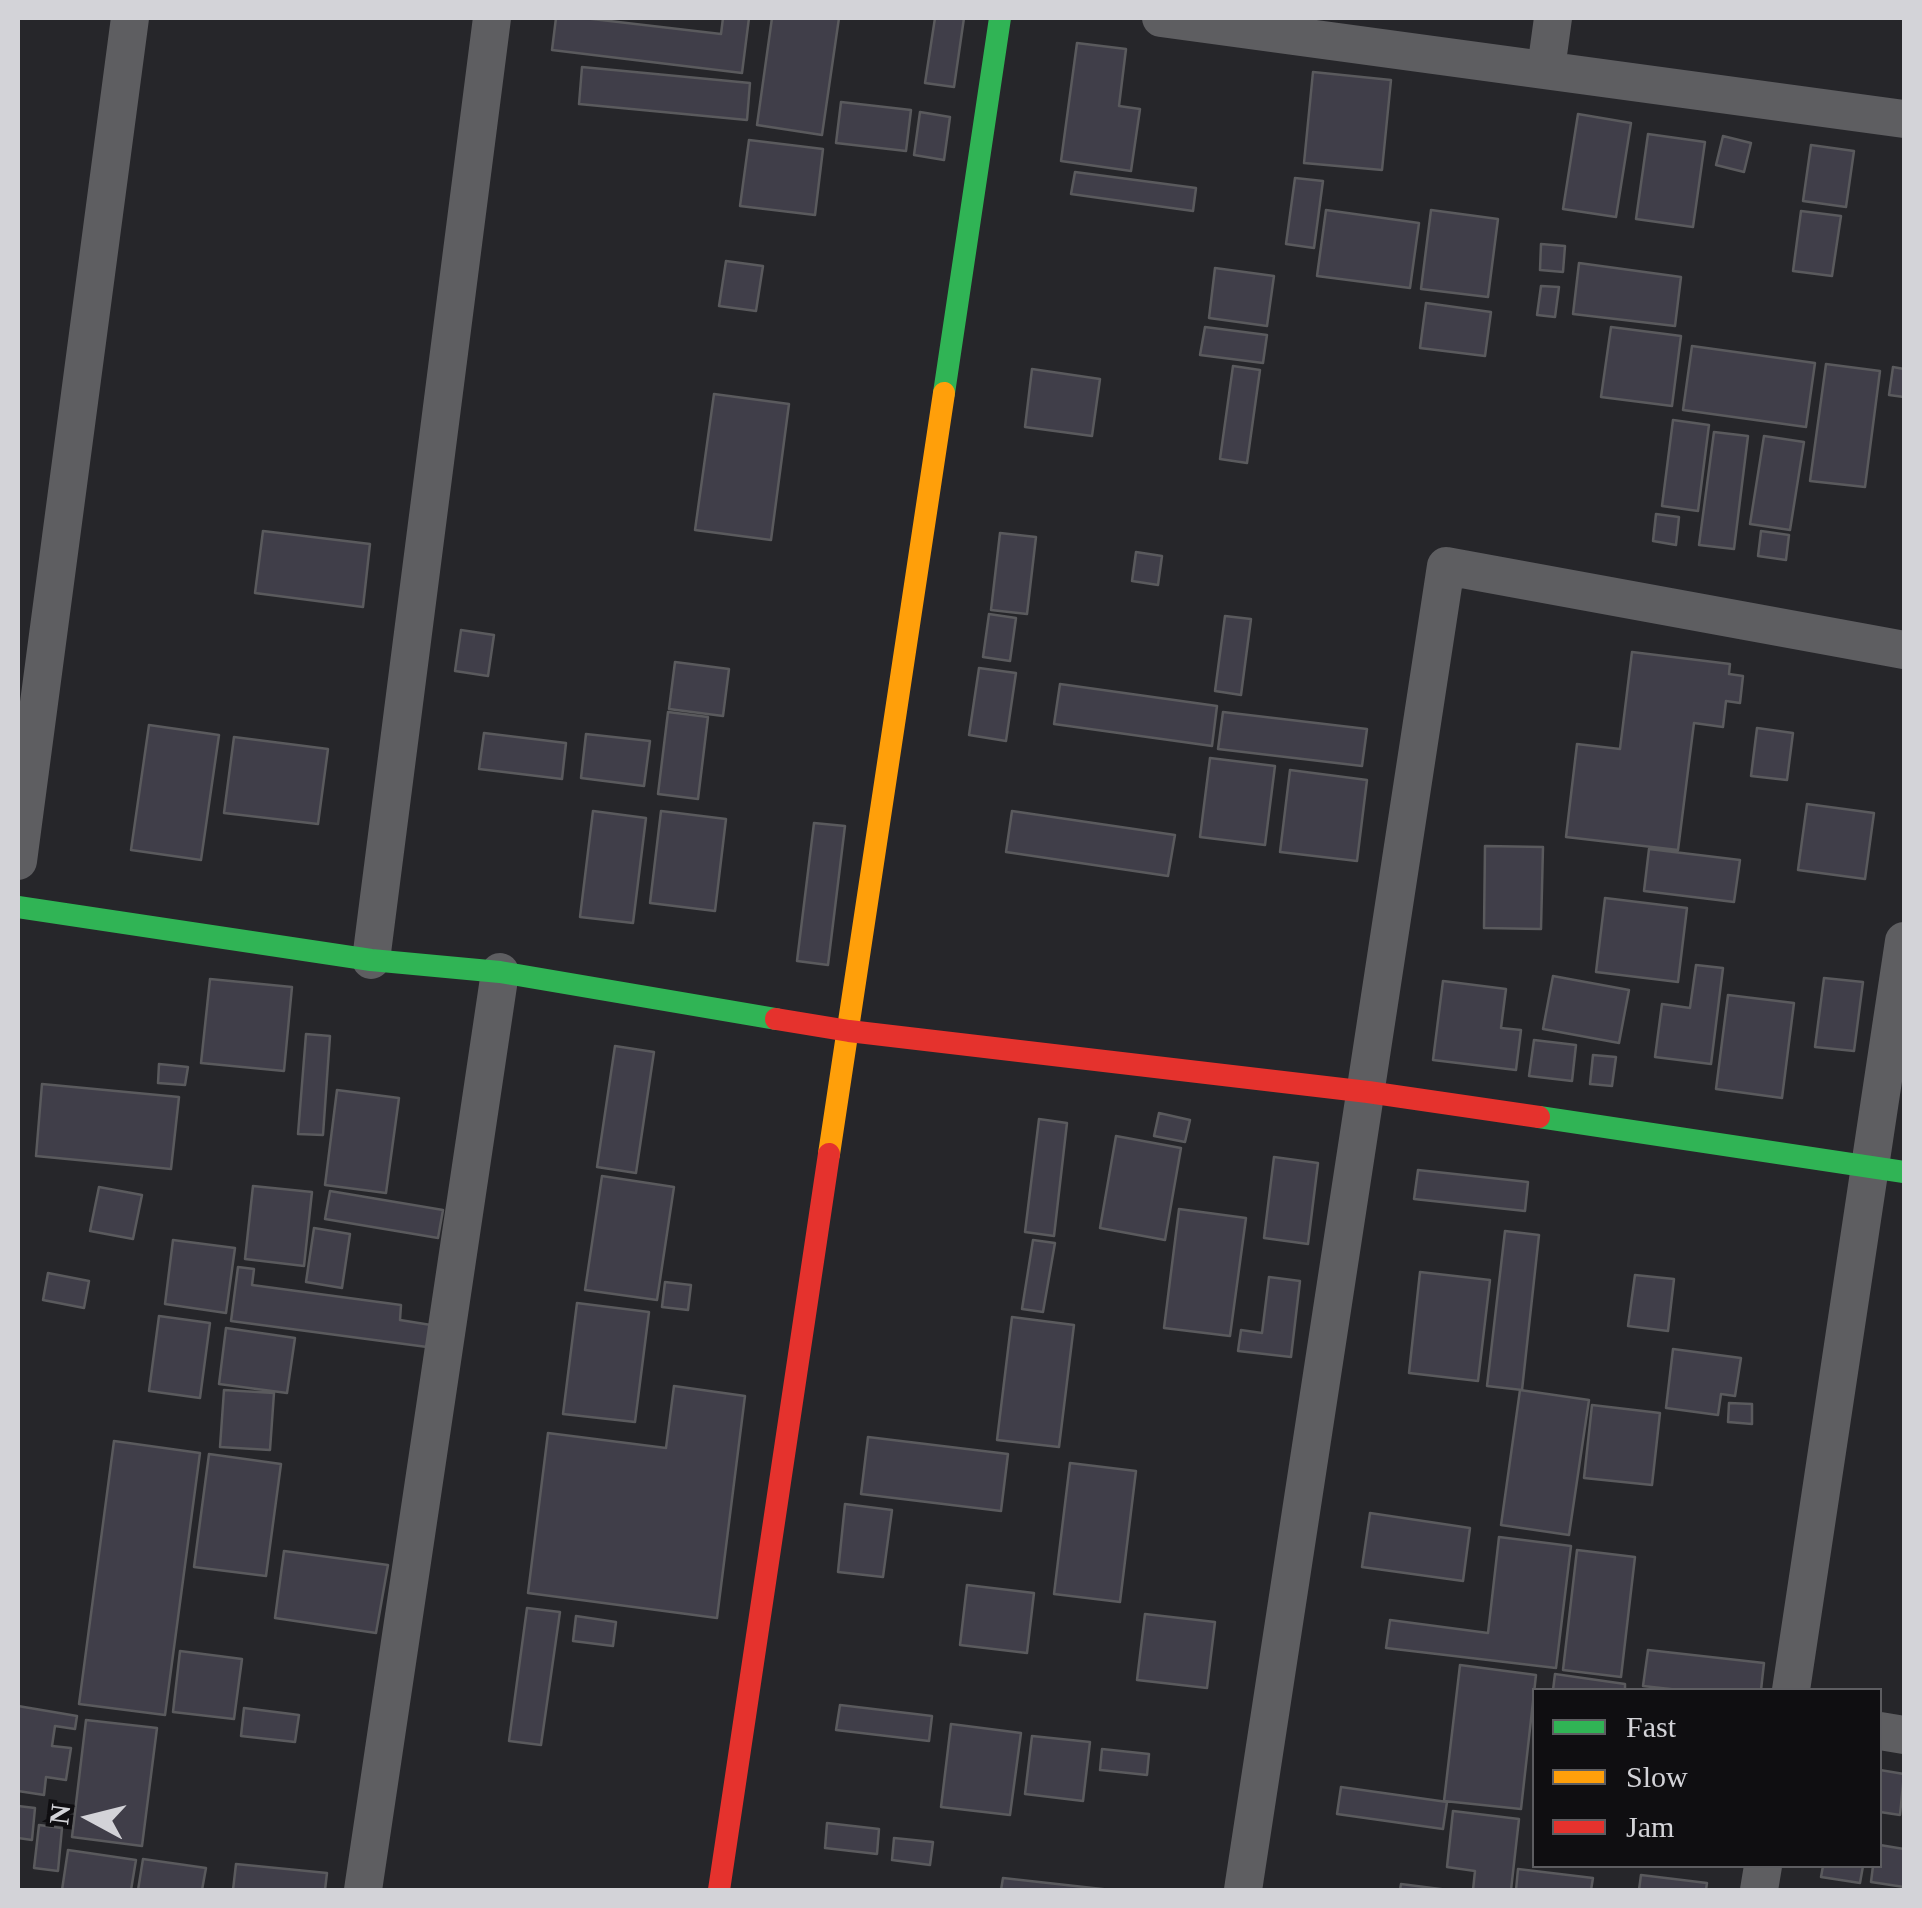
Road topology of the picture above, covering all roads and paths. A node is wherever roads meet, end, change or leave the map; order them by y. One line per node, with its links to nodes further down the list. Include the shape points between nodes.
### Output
1 (130, 18): 8 (street)
2 (492, 18): 13 (street)
3 (1000, 18): 15 (street)
4 (1161, 18): 6 (street)
5 (1553, 18): 6 (street)
6 (1546, 68): 7 (street)
7 (1904, 119)
8 (32, 630): 10 (street)
9 (1904, 650): 16 (street, via 1446,566)
10 (18, 862)
11 (18, 906): 13 (street)
12 (1904, 941): 17 (street)
13 (371, 960): 14 (street)
14 (500, 972): 15 (street); 19 (street)
15 (850, 1031): 16 (street); 20 (street)
16 (1368, 1092): 17 (street); 21 (street)
17 (1888, 1169): 18 (street)
18 (1791, 1688)
19 (363, 1890)
20 (719, 1890)
21 (1243, 1890)

